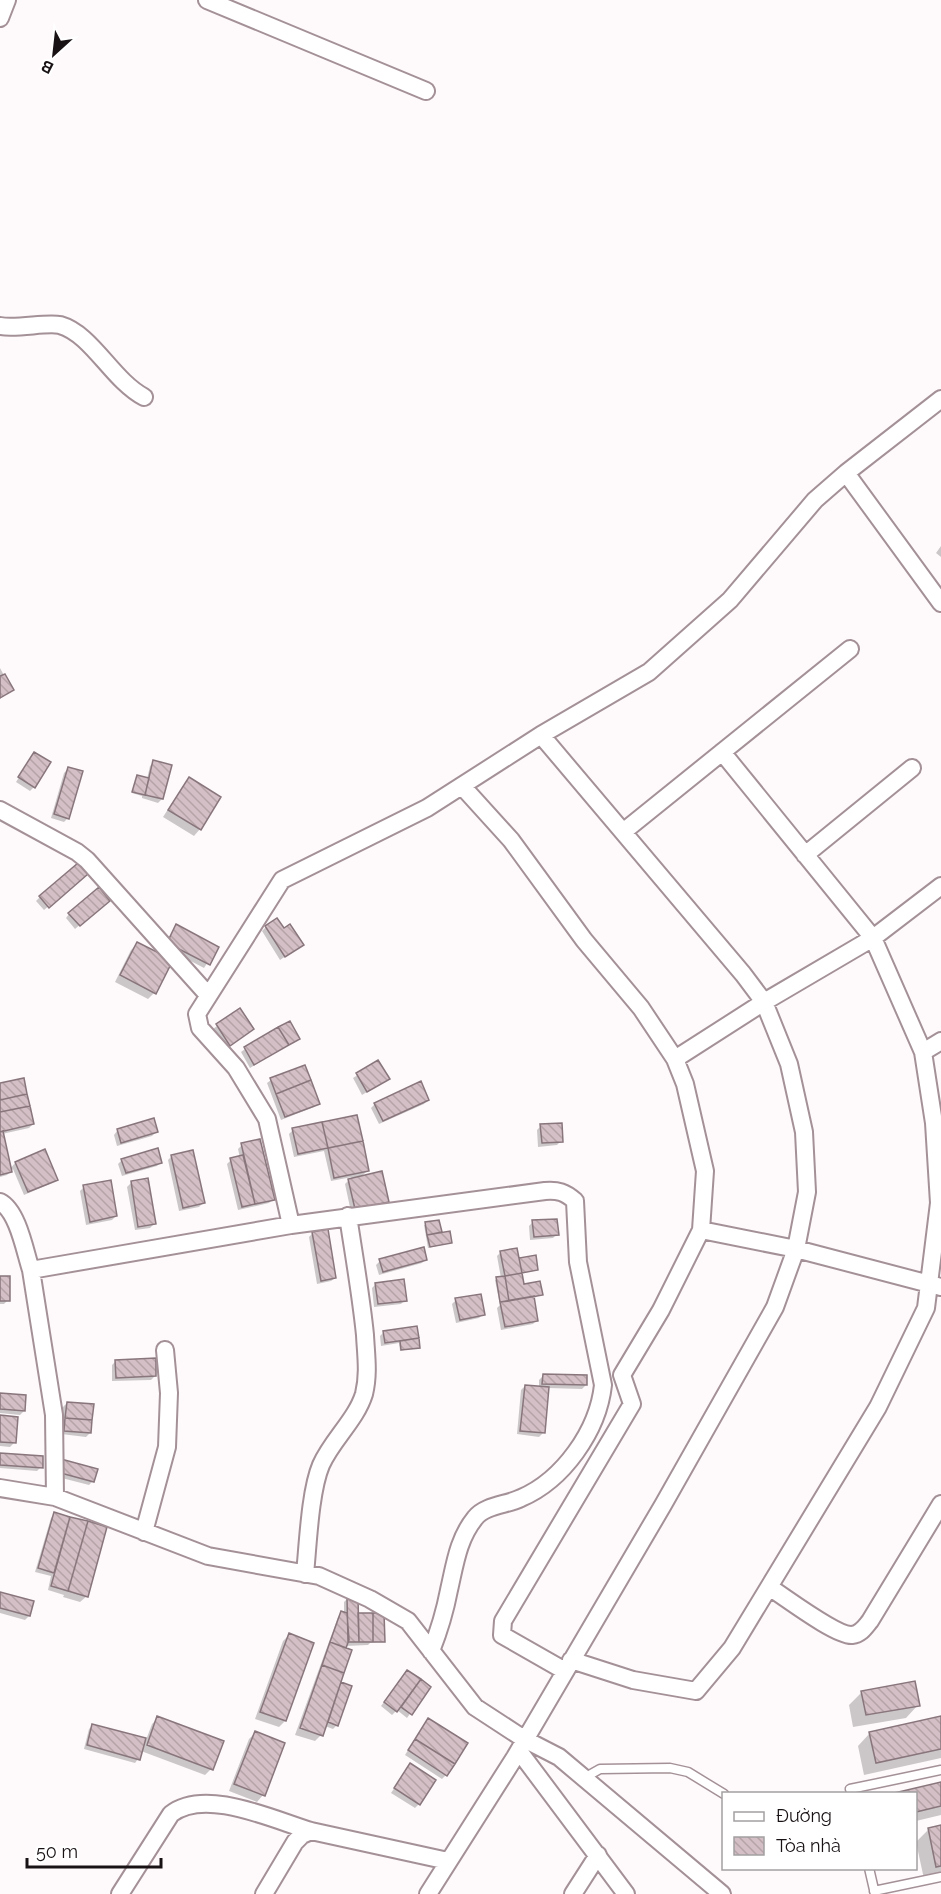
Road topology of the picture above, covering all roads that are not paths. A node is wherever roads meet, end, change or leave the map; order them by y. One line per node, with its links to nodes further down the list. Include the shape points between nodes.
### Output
1 (7, 0): 3 (street)
2 (207, 0): 4 (street)
3 (0, 18)
4 (426, 91)
5 (0, 326): 6 (street, via 59,325 74,332 130,390)
6 (144, 398)
7 (941, 399): 8 (street)
8 (846, 473): 9 (street); 11 (street, via 815,500 730,600 649,672)
9 (941, 603)
10 (850, 650): 12 (street)
11 (541, 735): 14 (street); 16 (street)
12 (722, 752): 16 (street); 17 (street)
13 (912, 768): 17 (street)
14 (462, 786): 20 (street, via 427,808 282,879); 24 (street, via 511,840 584,940 641,1008)
15 (0, 810): 20 (street, via 87,860)
16 (623, 832): 21 (street)
17 (806, 855): 19 (street)
18 (941, 886): 19 (street)
19 (873, 938): 21 (street); 23 (street)
20 (208, 995): 28 (street, via 197,1014 200,1028 236,1068 267,1119)
21 (764, 1002): 24 (street); 30 (street, via 789,1064 804,1132 807,1192)
22 (941, 1041): 23 (street)
23 (923, 1052): 25 (street)
24 (675, 1059): 29 (street, via 685,1084 705,1171)
25 (938, 1124): 32 (street)
26 (0, 1202): 31 (street, via 11,1211)
27 (348, 1216): 28 (street); 38 (street, via 368,1371 357,1409 320,1466); 40 (street, via 557,1190 575,1201 578,1262 603,1385 602,1399 588,1432 562,1469 546,1484 477,1515 455,1559)
28 (291, 1225): 31 (street)
29 (700, 1230): 30 (street); 41 (street, via 661,1310 622,1375 632,1404 503,1621 502,1635)
30 (796, 1249): 32 (street); 41 (street, via 775,1307)
31 (31, 1270): 35 (street, via 54,1415)
32 (935, 1285): 39 (street, via 879,1407)
33 (165, 1350): 37 (street, via 168,1446)
34 (0, 1488): 35 (street)
35 (55, 1497): 37 (street)
36 (941, 1504): 39 (street, via 860,1633 850,1635 836,1630)
37 (144, 1532): 38 (street, via 208,1556)
38 (305, 1574): 40 (street, via 319,1576 370,1599 408,1621)
39 (769, 1587): 41 (street, via 732,1648 696,1691)
40 (431, 1651): 42 (street, via 474,1707)
41 (568, 1665): 42 (street)
42 (521, 1745): 44 (street, via 559,1757); 48 (street); 49 (street)
43 (941, 1770): 45 (lane, via 850,1789)
44 (584, 1778): 46 (lane, via 600,1769 670,1768 688,1772); 58 (street)
45 (851, 1792)
46 (722, 1793)
47 (311, 1832): 49 (street); 53 (street, via 215,1803 178,1808); 54 (street, via 295,1842)
48 (598, 1855): 56 (street); 57 (street)
49 (448, 1861): 55 (street)
50 (869, 1870): 52 (lane)
51 (941, 1877): 52 (lane)
52 (874, 1892)
53 (120, 1894)
54 (264, 1894)
55 (428, 1894)
56 (573, 1894)
57 (626, 1894)
58 (722, 1894)

